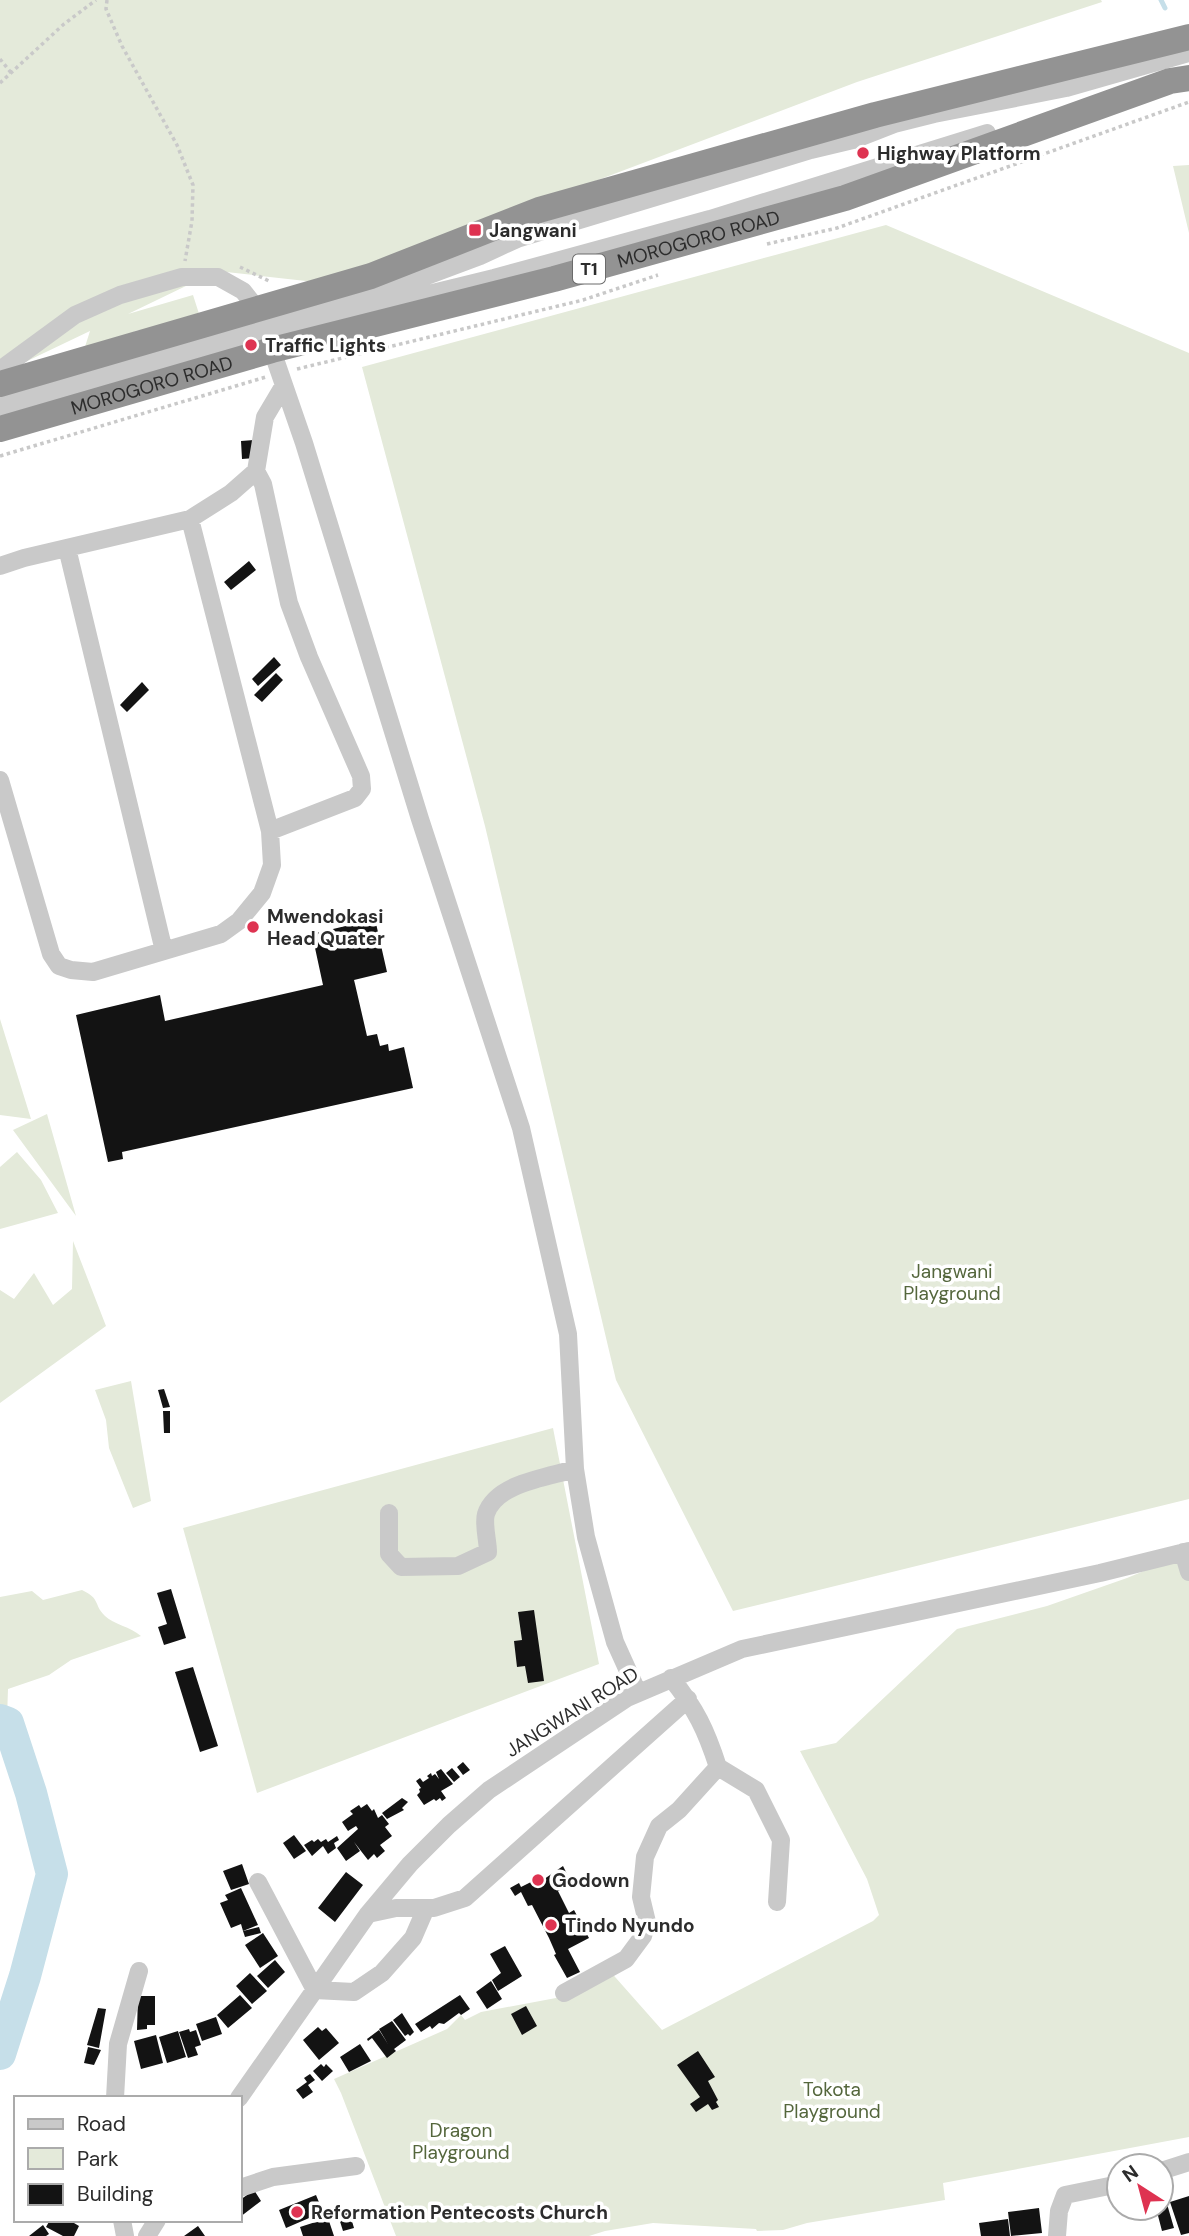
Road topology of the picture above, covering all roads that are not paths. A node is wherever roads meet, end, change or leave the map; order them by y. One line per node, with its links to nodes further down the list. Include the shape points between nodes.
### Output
1 (1189, 37): 4 (highway, MOROGORO ROAD / T1, via 875,114 539,210 371,276)
2 (1189, 53): 4 (street, MOROGORO ROAD, via 1066,88 894,124 517,239 397,287)
3 (1183, 75): 4 (highway, MOROGORO ROAD / T1, via 845,198 554,279)
4 (265, 331): 5 (street, via 243,291 218,277 182,277 120,295 75,315); 6 (highway, MOROGORO ROAD / T1); 7 (street); 8 (street, MOROGORO ROAD); 9 (street, MOROGORO ROAD); 10 (highway, MOROGORO ROAD / T1)
5 (0, 370)
6 (0, 384)
7 (284, 385): 11 (street, via 265,416); 18 (street, via 521,1128 568,1334)
8 (0, 400)
9 (0, 414)
10 (0, 429)
11 (256, 471): 12 (street); 16 (street, via 263,484 289,603 361,776 362,789 355,798)
12 (190, 519): 13 (street); 16 (street)
13 (66, 548): 14 (street); 17 (street)
14 (0, 566)
15 (0, 780): 17 (street, via 51,954 59,966 93,972)
16 (270, 831): 17 (street, via 272,866 254,906 221,934)
17 (164, 951)
18 (575, 1469): 19 (street, via 513,1486 486,1515 488,1552 458,1566 401,1567 389,1554); 23 (street, via 586,1537 615,1642)
19 (389, 1513)
20 (1186, 1552): 21 (street); 22 (street, JANGWANI ROAD, via 742,1649)
21 (1189, 1572)
22 (671, 1678): 23 (street, JANGWANI ROAD); 24 (street)
23 (638, 1693): 29 (street, JANGWANI ROAD, via 489,1790 410,1864)
24 (688, 1699): 25 (street, via 705,1727); 28 (street, via 465,1898)
25 (718, 1767): 27 (street, via 756,1790 781,1840); 32 (street, via 659,1826 649,1847 641,1897 647,1922 643,1936 626,1959)
26 (258, 1882): 31 (street)
27 (777, 1902)
28 (426, 1908): 29 (street); 31 (street, via 413,1938 382,1973 354,1992)
29 (368, 1914): 31 (street, JANGWANI ROAD)
30 (139, 1971): 33 (street, via 118,2044)
31 (315, 1990): 34 (street, JANGWANI ROAD)
32 (564, 1993)
33 (115, 2096)
34 (240, 2096)
35 (356, 2166): 36 (street, via 273,2177)
36 (242, 2187)
37 (1105, 2187): 38 (street, via 1065,2194)
38 (1057, 2236)

